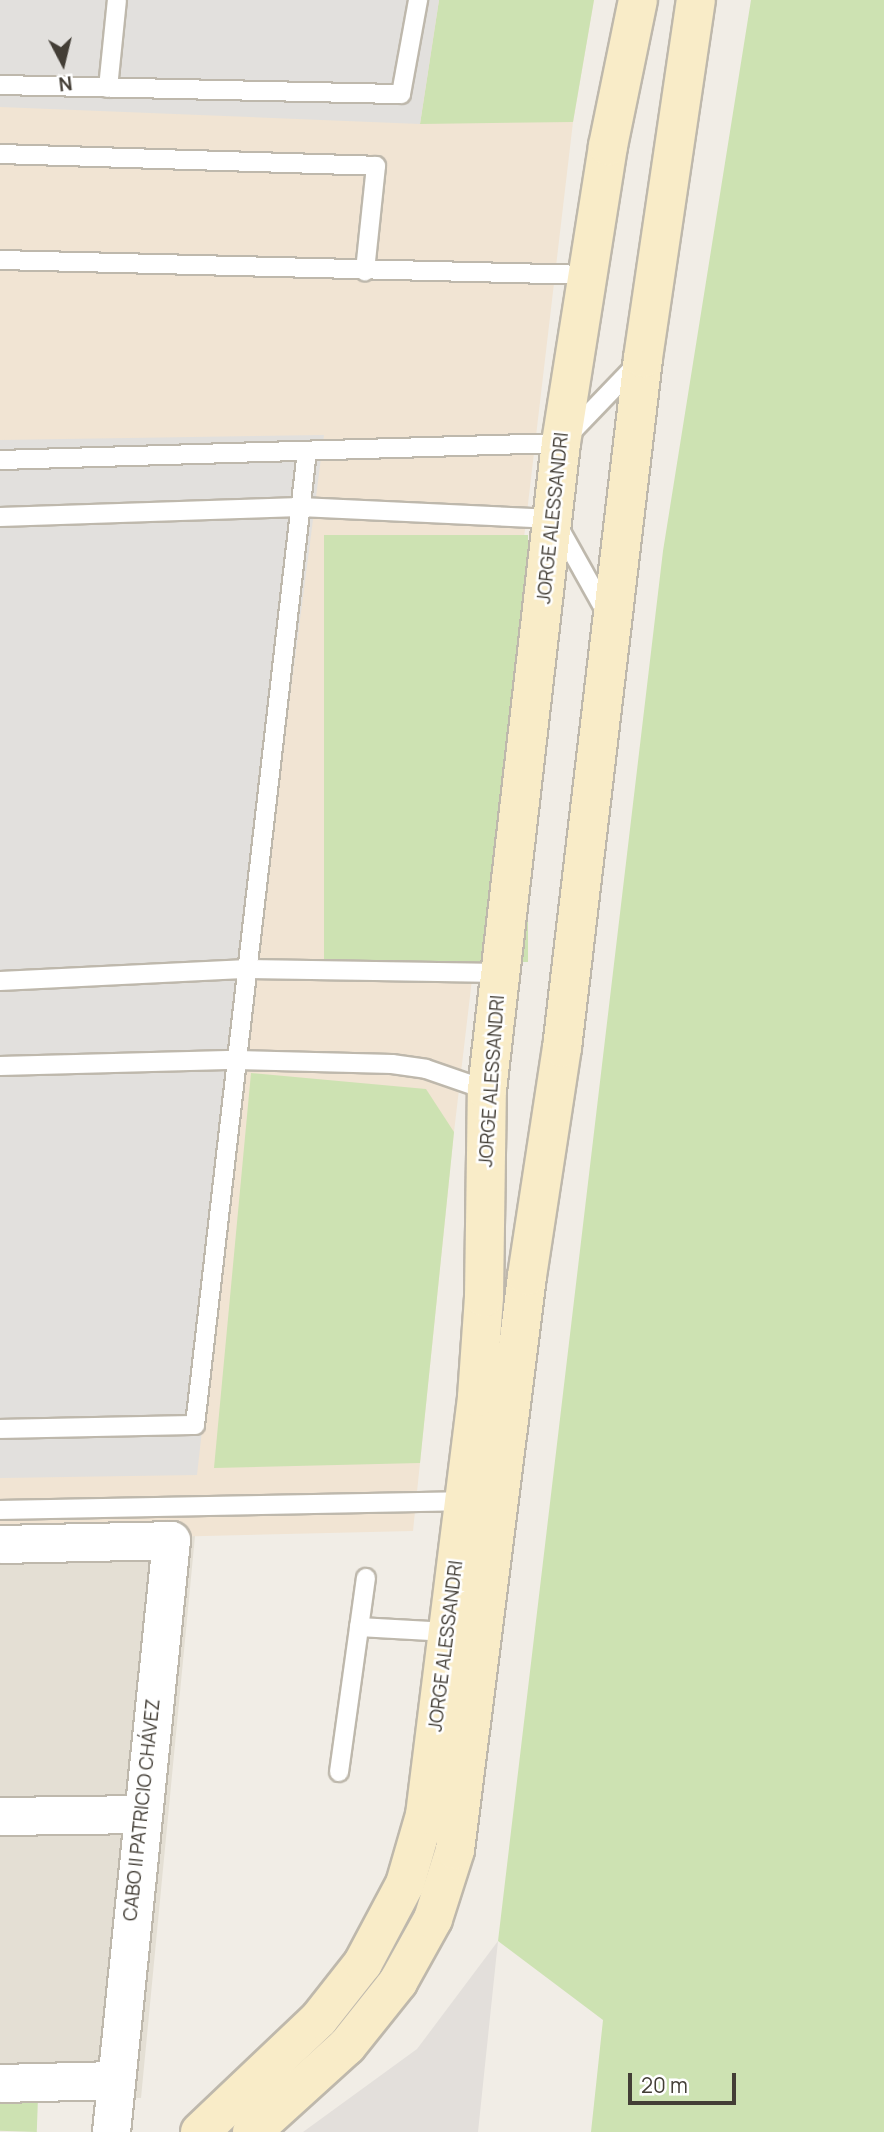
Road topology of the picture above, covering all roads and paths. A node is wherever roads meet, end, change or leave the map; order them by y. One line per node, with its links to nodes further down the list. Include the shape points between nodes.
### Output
1 (117, 0): 6 (lane)
2 (418, 0): 6 (lane, via 401,94)
3 (638, 0): 10 (main road, JORGE ALESSANDRI)
4 (696, 0): 11 (main road, JORGE ALESSANDRI)
5 (0, 85): 6 (lane)
6 (108, 88)
7 (0, 155): 9 (lane, via 376,166)
8 (0, 260): 9 (lane)
9 (365, 271): 10 (lane)
10 (587, 275): 12 (main road, JORGE ALESSANDRI)
11 (643, 358): 12 (lane); 18 (main road, JORGE ALESSANDRI)
12 (561, 443): 13 (lane); 17 (main road, JORGE ALESSANDRI)
13 (307, 451): 14 (lane); 15 (lane)
14 (0, 460)
15 (300, 507): 16 (lane); 17 (lane); 19 (lane)
16 (0, 517)
17 (554, 519): 18 (lane); 20 (main road, JORGE ALESSANDRI)
18 (611, 620): 39 (main road, JORGE ALESSANDRI, via 562,1048 525,1289 455,1850 433,1919 398,1982 347,2046)
19 (248, 969): 20 (lane); 21 (lane); 22 (lane)
20 (501, 973): 24 (main road, JORGE ALESSANDRI)
21 (0, 981)
22 (237, 1060): 23 (lane); 24 (lane, via 392,1064 426,1069); 25 (lane, via 195,1425)
23 (0, 1066)
24 (487, 1090): 26 (main road, JORGE ALESSANDRI, via 482,1346)
25 (0, 1429)
26 (463, 1501): 27 (lane); 31 (main road, JORGE ALESSANDRI)
27 (0, 1510)
28 (0, 1544): 33 (street, CABO II PATRICIO CHÁVEZ, via 171,1540)
29 (366, 1578): 30 (lane)
30 (359, 1627): 31 (lane); 32 (lane)
31 (448, 1632): 38 (main road, JORGE ALESSANDRI, via 425,1815 405,1884 386,1924 320,2019)
32 (339, 1772)
33 (142, 1814): 34 (street); 35 (street, CABO II PATRICIO CHÁVEZ)
34 (0, 1816)
35 (113, 2081): 36 (street); 37 (street, CABO II PATRICIO CHÁVEZ)
36 (0, 2083)
37 (111, 2132)
38 (200, 2132)
39 (252, 2132)

